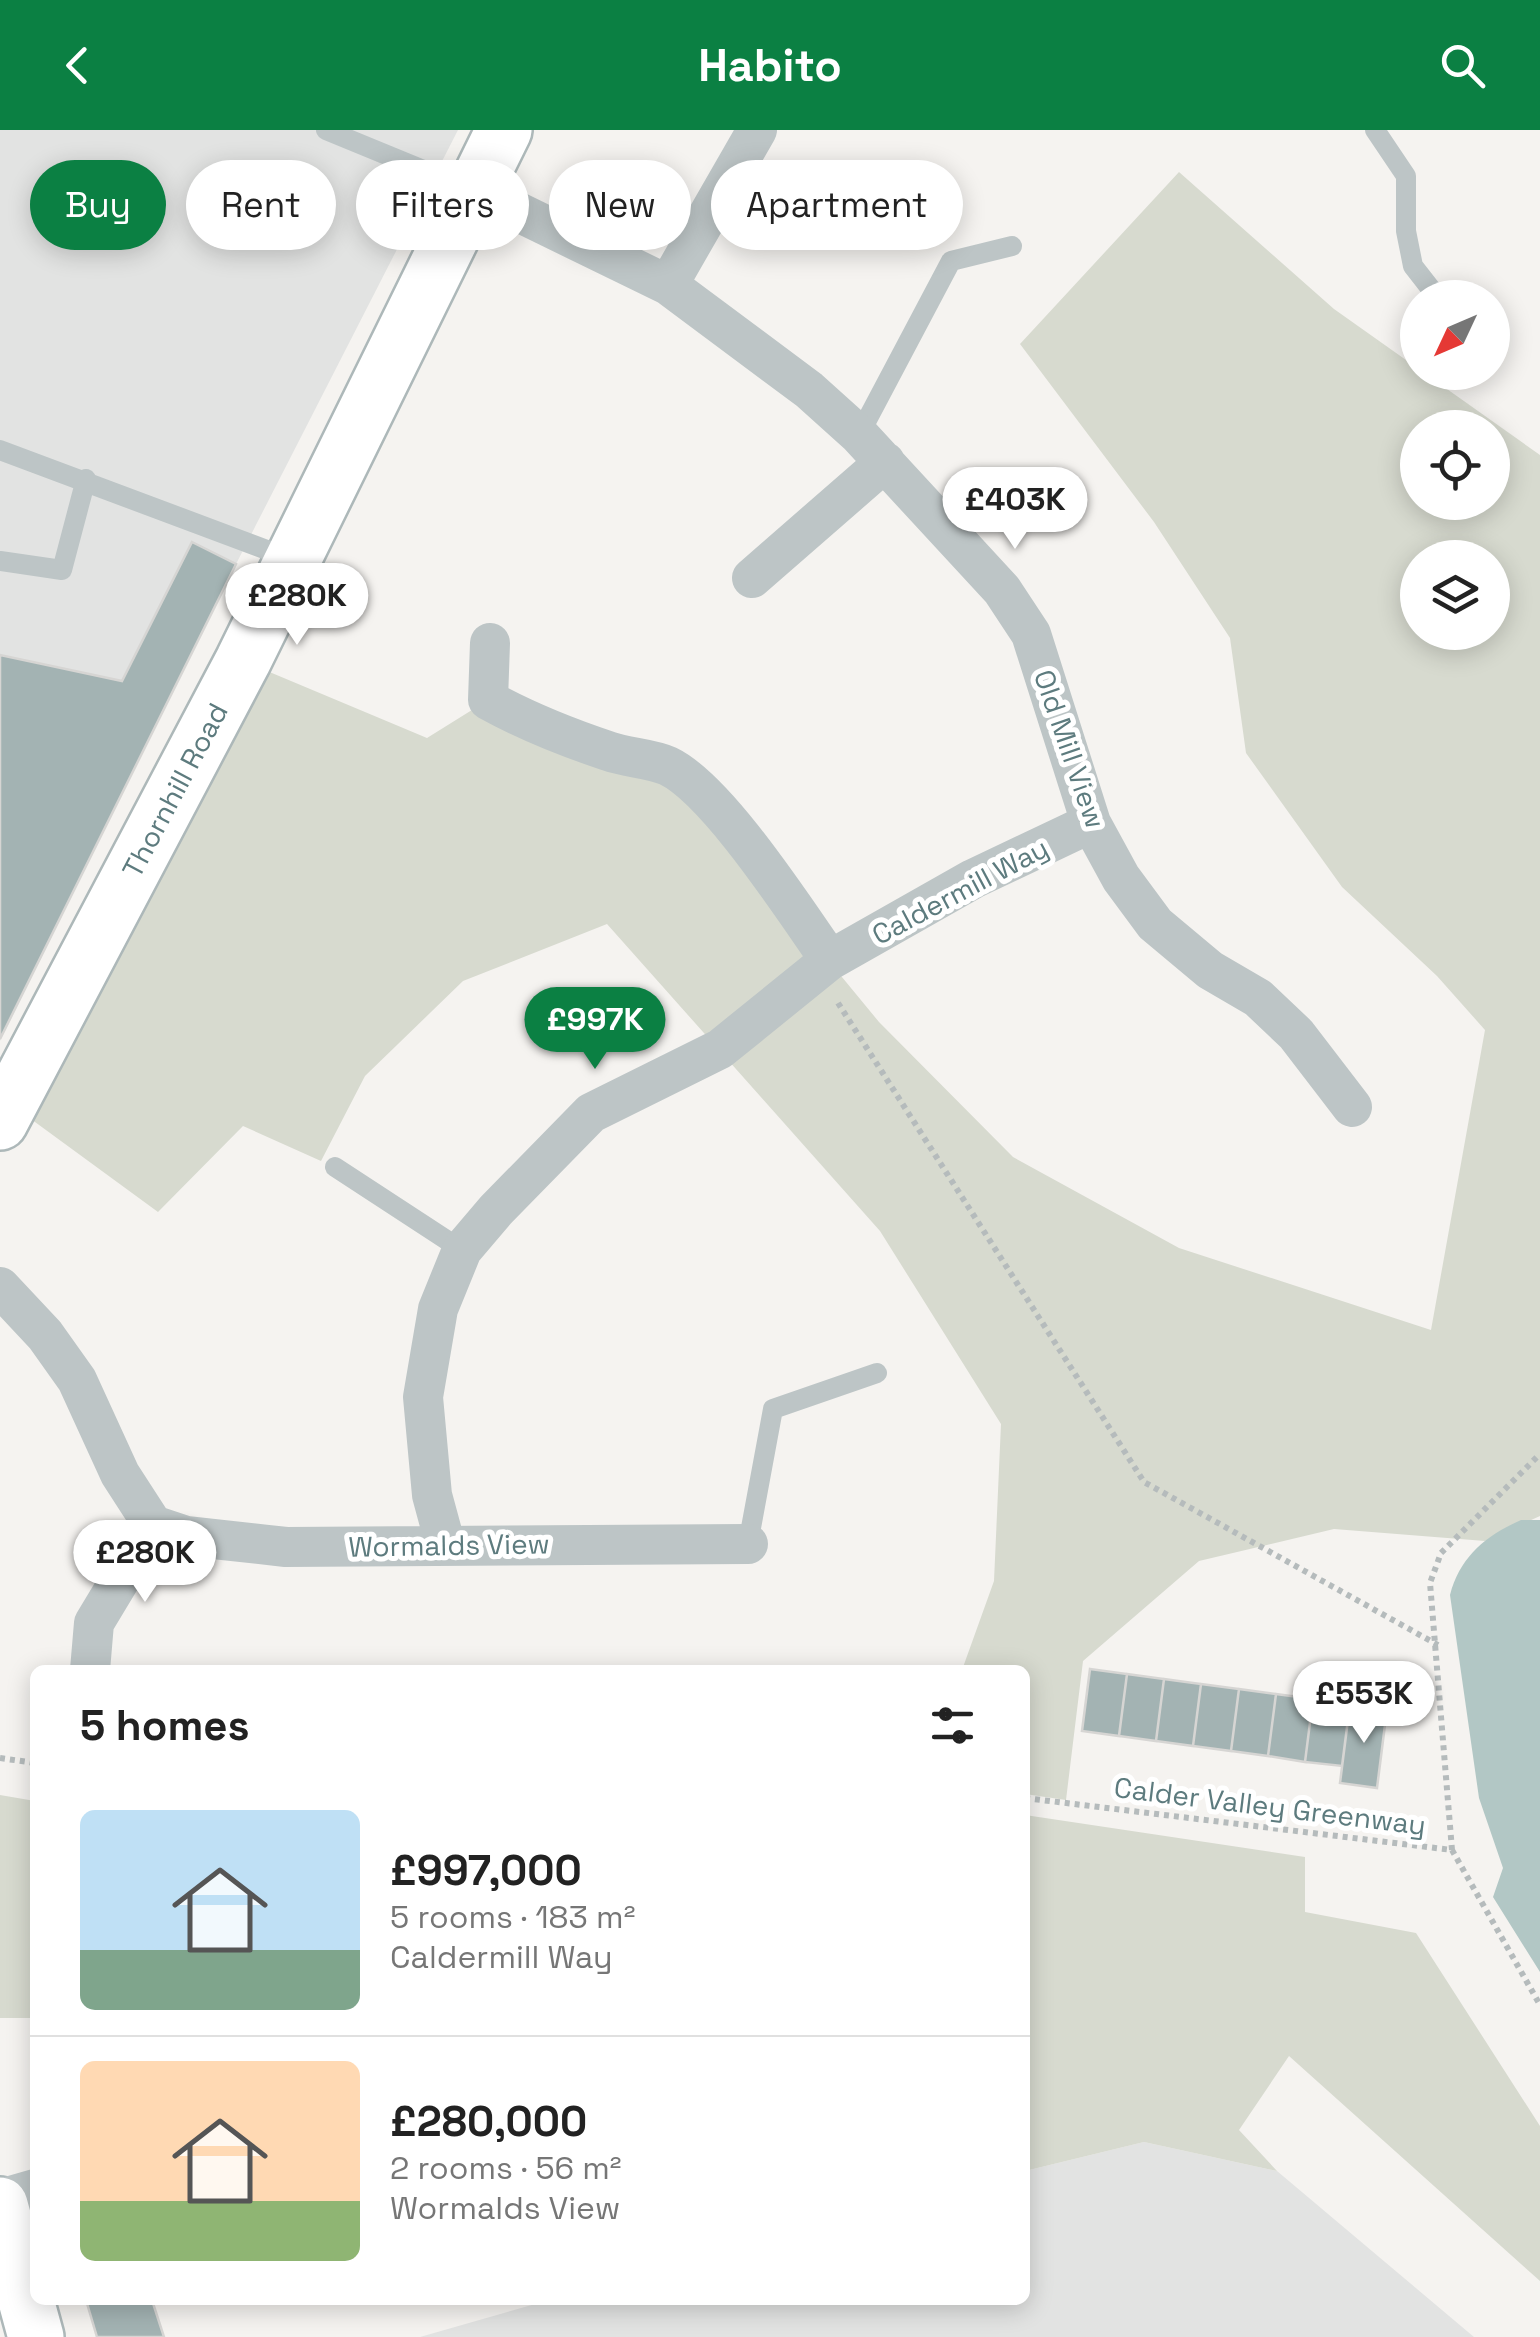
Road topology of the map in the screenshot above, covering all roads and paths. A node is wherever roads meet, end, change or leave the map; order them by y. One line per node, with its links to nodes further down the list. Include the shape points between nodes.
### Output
1 (326, 130): 5 (lane)
2 (504, 130): 6 (main road, Thornhill Road)
3 (757, 130): 11 (street)
4 (1375, 130): 10 (lane, via 1406,176 1406,231 1413,266)
5 (399, 160)
6 (490, 160)
7 (529, 217): 11 (street, Old Mill View)
8 (1012, 246): 12 (lane, via 951,261)
9 (446, 250): 15 (main road, Thornhill Road)
10 (1424, 280)
11 (668, 285): 12 (street, Old Mill View, via 809,390)
12 (872, 449): 17 (street); 19 (street, Old Mill View, via 1002,590 1031,634)
13 (0, 450): 14 (lane)
14 (86, 479): 15 (lane, via 132,503); 16 (lane, via 62,570)
15 (293, 560): 22 (main road, Thornhill Road)
16 (0, 561)
17 (752, 578)
18 (490, 643): 20 (street, via 488,700 611,753 668,766 754,853)
19 (1091, 823): 20 (street, Caldermill Way, via 973,879); 21 (street, Old Mill View, via 1155,924 1210,970 1258,998 1296,1034)
20 (824, 966): 24 (street, Caldermill Way, via 720,1049 591,1113); 31 (path, via 1144,1482)
21 (1352, 1106)
22 (0, 1122)
23 (335, 1168): 24 (lane)
24 (462, 1250): 29 (street, Caldermill Way, via 438,1308 423,1397 432,1495)
25 (0, 1288): 28 (street, via 78,1380 120,1474)
26 (877, 1373): 30 (lane, via 773,1409)
27 (1540, 1454): 31 (path, via 1441,1554 1430,1583)
28 (152, 1525): 29 (street, Wormalds View, via 186,1536 286,1547); 32 (street, via 94,1623)
29 (445, 1543): 30 (street, Wormalds View)
30 (748, 1544)
31 (1438, 1644): 36 (path)
32 (90, 1665)
33 (0, 1758): 34 (path)
34 (30, 1762)
35 (1030, 1799): 36 (path, Calder Valley Greenway)
36 (1452, 1850): 37 (path, Calder Valley Greenway)
37 (1540, 2005)
38 (30, 2191): 39 (street)
39 (0, 2202): 40 (main road)
40 (36, 2337)

